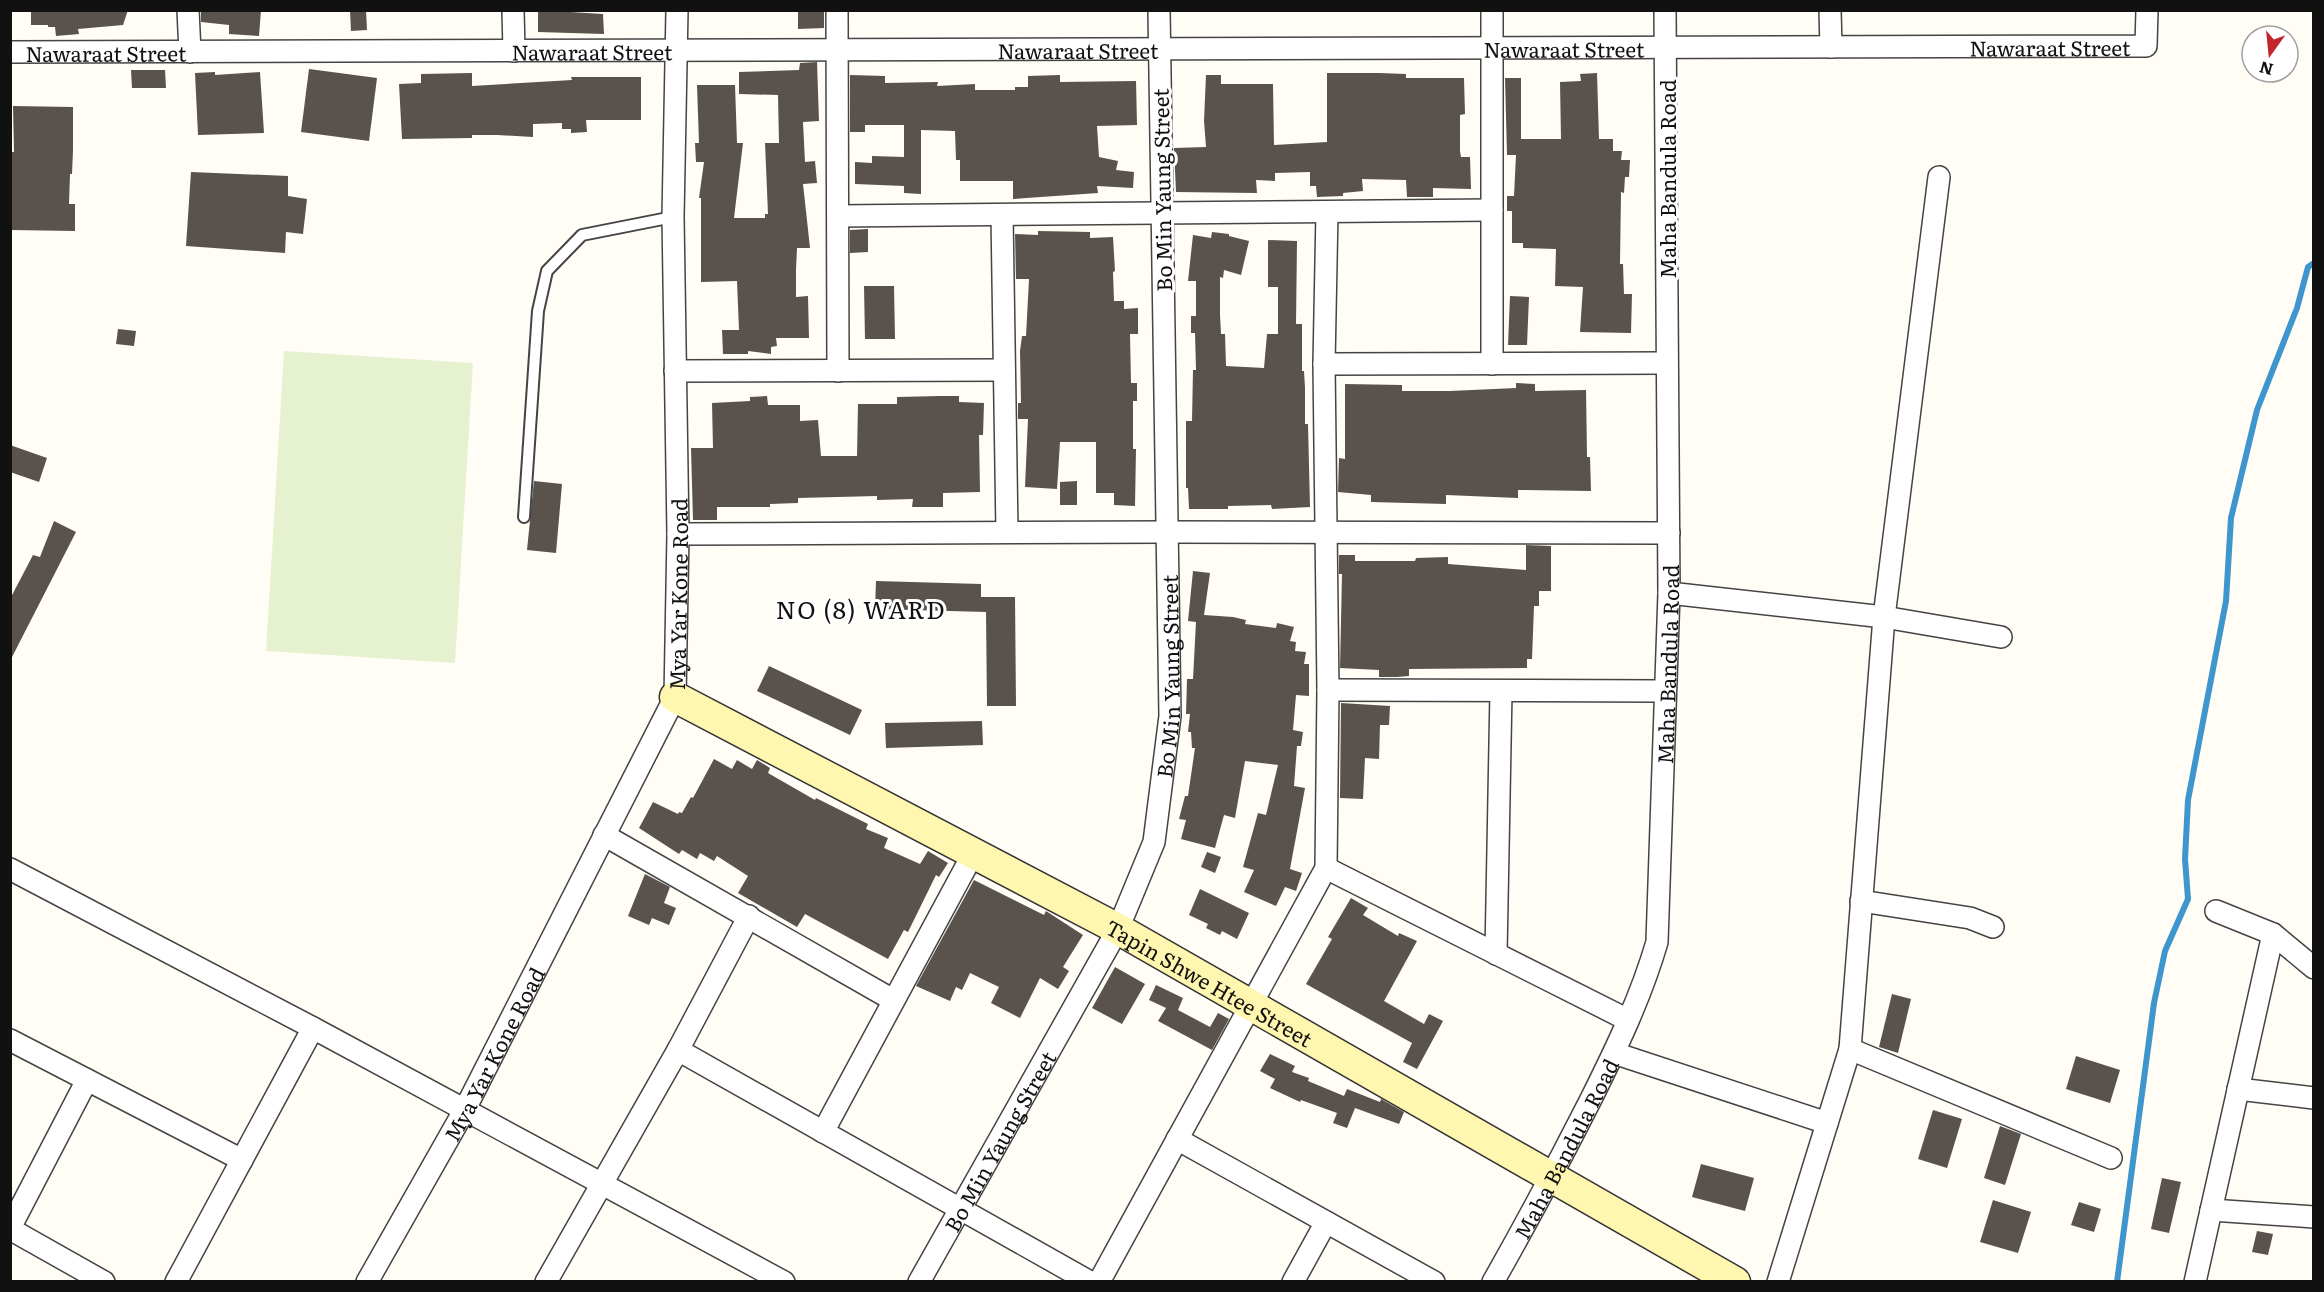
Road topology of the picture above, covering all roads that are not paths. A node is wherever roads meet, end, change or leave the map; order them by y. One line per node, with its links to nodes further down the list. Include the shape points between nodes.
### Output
1 (188, 10): 18 (street)
2 (513, 10): 15 (street)
3 (677, 10): 16 (street, Mya Yar Kone Road)
4 (837, 10): 14 (street)
5 (1159, 10): 13 (street, Bo Min Yaung Street)
6 (1492, 10): 12 (street)
7 (1665, 10): 10 (street, Maha Bandula Road)
8 (1830, 10): 11 (street)
9 (2147, 10): 11 (street, Nawaraat Street, via 2146,46)
10 (1665, 47): 11 (street, Nawaraat Street); 12 (street, Nawaraat Street); 26 (street, Maha Bandula Road)
11 (1831, 47)
12 (1493, 48): 13 (street, Nawaraat Street); 20 (street)
13 (1159, 49): 14 (street, Nawaraat Street); 22 (street, Bo Min Yaung Street)
14 (837, 50): 16 (street, Nawaraat Street); 24 (street)
15 (514, 51): 16 (street, Nawaraat Street); 18 (street, Nawaraat Street)
16 (678, 51): 25 (street, Mya Yar Kone Road)
17 (10, 52): 18 (street, Nawaraat Street)
18 (190, 52)
19 (1939, 177): 39 (street)
20 (1492, 210): 21 (street); 28 (street)
21 (1328, 212): 22 (street); 27 (street)
22 (1161, 213): 23 (street); 34 (street, Bo Min Yaung Street)
23 (1002, 215): 24 (street); 29 (street)
24 (837, 216): 31 (street)
25 (673, 217): 30 (street, Mya Yar Kone Road); 32 (lane, via 582,235 548,271 538,311)
26 (1667, 363): 28 (street); 36 (street, Maha Bandula Road)
27 (1324, 364): 28 (street); 35 (street)
28 (1492, 364)
29 (1004, 370): 31 (street); 33 (street)
30 (675, 371): 31 (street); 37 (street, Mya Yar Kone Road)
31 (838, 371)
32 (524, 517)
33 (1007, 532): 34 (street); 37 (street)
34 (1167, 532): 35 (street); 53 (street, Bo Min Yaung Street, via 1170,716 1154,842)
35 (1326, 533): 36 (street); 41 (street)
36 (1668, 533): 38 (street, Maha Bandula Road)
37 (678, 534): 44 (street, Mya Yar Kone Road)
38 (1669, 593): 39 (street); 43 (street, Maha Bandula Road)
39 (1884, 617): 40 (street); 49 (street)
40 (2001, 637)
41 (1328, 690): 42 (street); 47 (street)
42 (1501, 690): 43 (street); 55 (street)
43 (1665, 691): 59 (street, Maha Bandula Road, via 1657,942 1645,983)
44 (675, 697): 45 (street, Mya Yar Kone Road); 46 (street, Tapin Shwe Htee Street)
45 (604, 835): 51 (street); 68 (street, Mya Yar Kone Road)
46 (974, 852): 53 (street, Tapin Shwe Htee Street); 57 (street)
47 (1326, 868): 55 (street); 58 (street)
48 (10, 869): 60 (street)
49 (1862, 901): 52 (street, via 1970,918); 62 (street)
50 (2216, 911): 54 (street)
51 (749, 916): 57 (street); 63 (street)
52 (1993, 927)
53 (1118, 929): 58 (street, Tapin Shwe Htee Street); 76 (street, Bo Min Yaung Street)
54 (2273, 934): 56 (street); 66 (street)
55 (1496, 954): 59 (street)
56 (2313, 968)
57 (893, 1000): 70 (street)
58 (1251, 1006): 71 (street); 74 (street, Tapin Shwe Htee Street)
59 (1628, 1020): 64 (street, Maha Bandula Road)
60 (313, 1028): 68 (street); 73 (street)
61 (10, 1040): 65 (street)
62 (1850, 1049): 69 (street); 72 (street)
63 (678, 1050): 70 (street); 75 (street)
64 (1614, 1053): 69 (street); 74 (street, Maha Bandula Road)
65 (87, 1080): 73 (street); 80 (street)
66 (2238, 1089): 67 (street); 77 (street)
67 (2313, 1098)
68 (464, 1112): 75 (street); 83 (street, Mya Yar Kone Road)
69 (1827, 1123): 93 (street)
70 (823, 1131): 76 (street)
71 (1177, 1139): 79 (street); 88 (street)
72 (2111, 1158)
73 (242, 1160): 82 (street)
74 (1552, 1177): 91 (street, Maha Bandula Road); 92 (street, Tapin Shwe Htee Street)
75 (601, 1182): 84 (street); 85 (street)
76 (960, 1208): 86 (street, Bo Min Yaung Street); 87 (street)
77 (2211, 1210): 78 (street); 94 (street)
78 (2313, 1217)
79 (1326, 1222): 89 (street); 90 (street)
80 (10, 1228): 81 (street)
81 (104, 1281)
82 (176, 1281)
83 (367, 1281)
84 (546, 1281)
85 (784, 1281)
86 (919, 1281)
87 (1090, 1281)
88 (1099, 1281)
89 (1293, 1281)
90 (1434, 1281)
91 (1493, 1281)
92 (1735, 1281)
93 (1779, 1281)
94 (2194, 1281)

